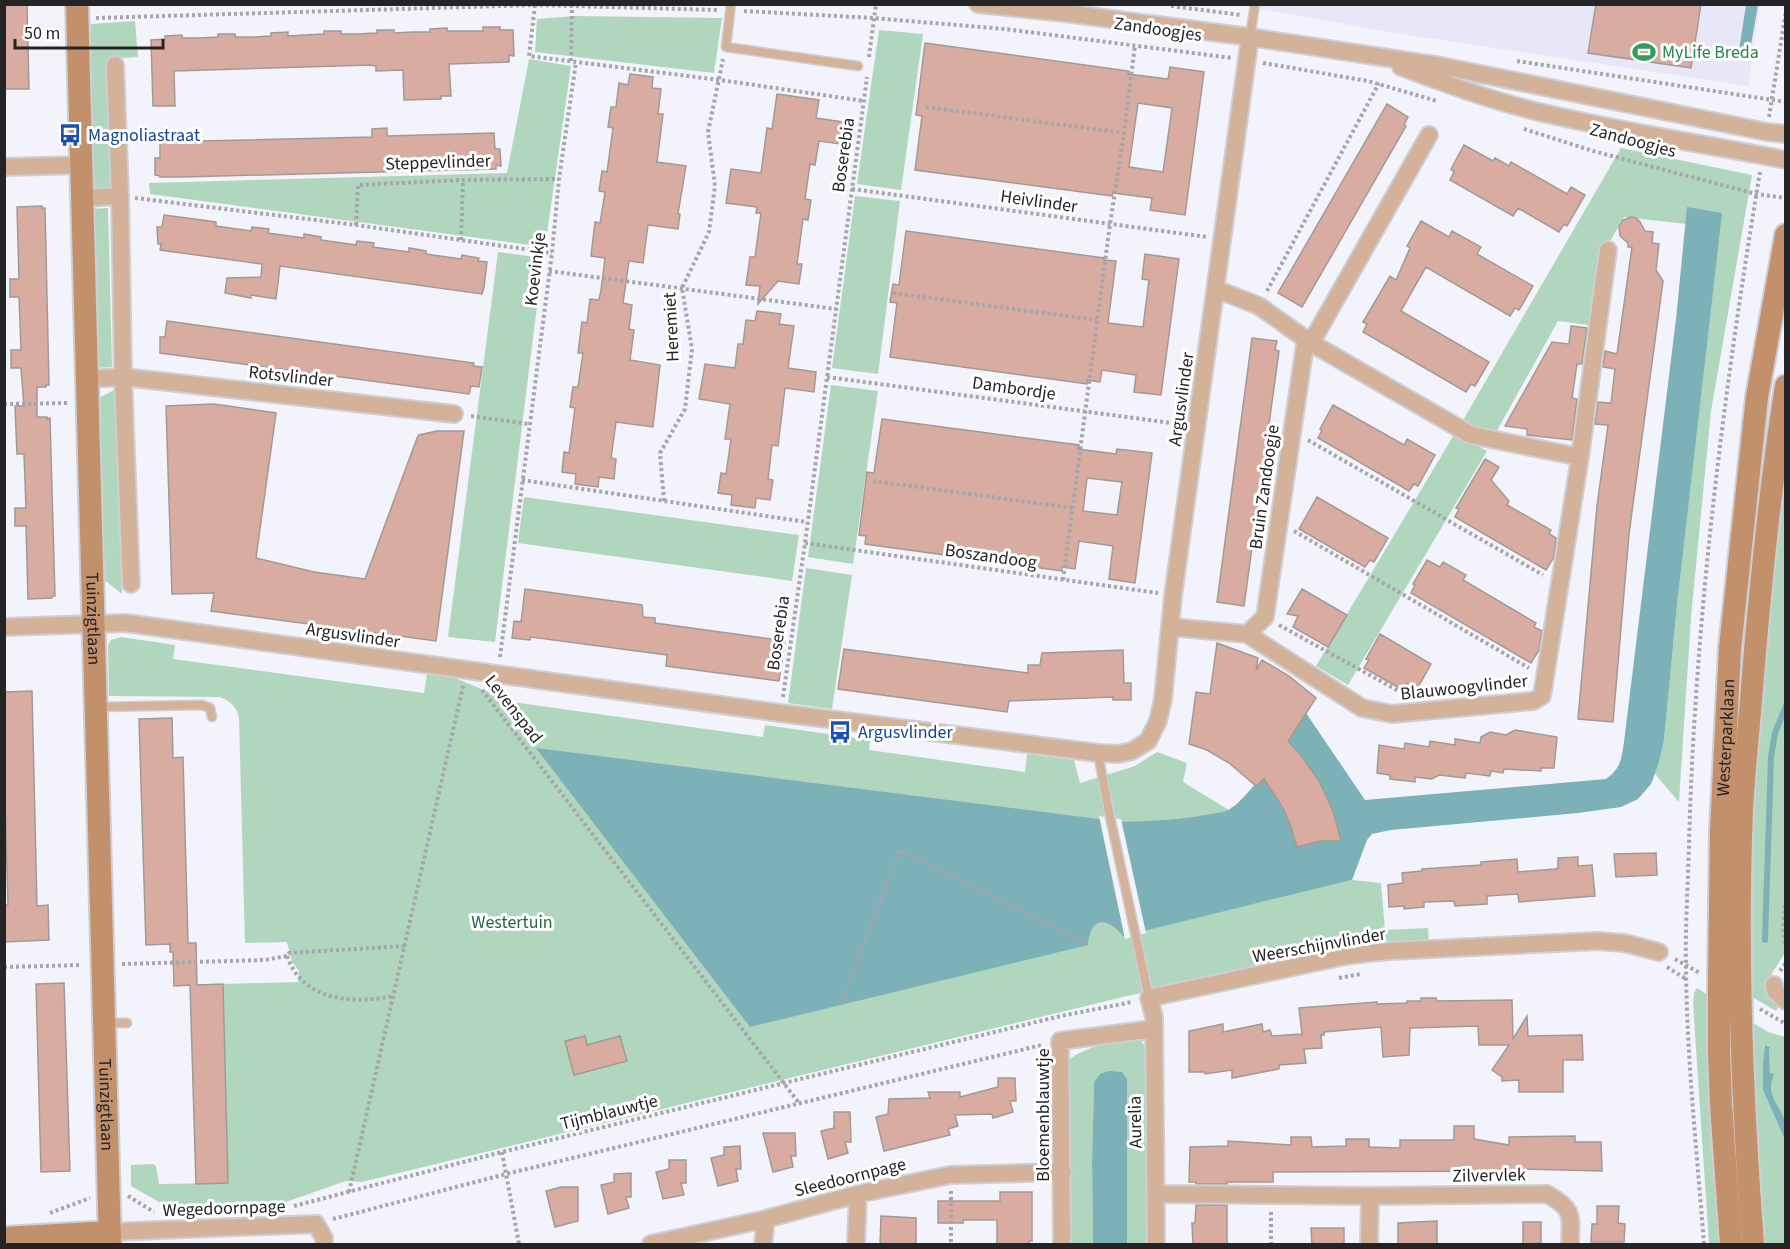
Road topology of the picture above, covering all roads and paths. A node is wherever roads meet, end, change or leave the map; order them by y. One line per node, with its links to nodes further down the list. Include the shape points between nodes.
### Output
1 (876, 4): 8 (path)
2 (978, 4): 9 (street, Zandoogjes)
3 (1255, 4): 9 (lane)
4 (535, 5): 5 (path, Zandoogjes); 7 (path, Zandoogjes); 15 (path, via 529,56)
5 (572, 5): 6 (path, Zandoogjes); 15 (path, Koevinkje)
6 (730, 7): 8 (path, Zandoogjes); 11 (lane)
7 (77, 12): 31 (main road, Tuinzigtlaan)
8 (874, 18): 10 (path, Zandoogjes); 13 (path)
9 (1250, 37): 12 (street, Zandoogjes); 14 (street, Argusvlinder)
10 (1135, 45): 14 (path, Zandoogjes); 27 (path)
11 (726, 47): 17 (lane); 19 (path, Heremiet)
12 (1369, 56): 28 (street, Zandoogjes, via 1441,66); 30 (street, Zandoogjes, via 1530,110)
13 (869, 60)
14 (1247, 61): 20 (path, Zandoogjes); 43 (street, Argusvlinder)
15 (573, 62): 19 (path); 33 (path, Koevinkje)
16 (115, 65): 36 (street)
17 (858, 66)
18 (868, 70): 22 (path, Boserebia)
19 (720, 80): 22 (path); 47 (path, Heremiet, via 708,132 715,186 709,232)
20 (1379, 83): 24 (path, Zandoogjes); 50 (path)
21 (1772, 100): 23 (path)
22 (864, 101): 35 (path, Boserebia)
23 (1785, 102)
24 (1446, 105)
25 (926, 107): 27 (path)
26 (1514, 126): 38 (path, Zandoogjes, via 1604,154)
27 (1124, 133): 39 (path)
28 (1785, 134)
29 (1429, 135): 53 (street, Bruin Zandoogje)
30 (1785, 160)
31 (81, 165): 32 (street); 37 (main road, Tuinzigtlaan)
32 (4, 168)
33 (559, 179): 34 (path, Steppevlinder); 45 (path, Koevinkje)
34 (463, 180): 40 (path, Steppevlinder, via 358,185); 42 (path)
35 (851, 189): 39 (path, Heivlinder); 51 (path, Boserebia)
36 (120, 196): 37 (street); 40 (path); 54 (street)
37 (82, 198): 56 (main road, Tuinzigtlaan)
38 (1785, 198)
39 (1110, 224): 43 (path, Heivlinder); 52 (path)
40 (356, 225): 42 (path)
41 (1785, 235): 142 (main road, Westerparklaan, via 1757,397 1730,648 1721,831 1719,985 1721,1095)
42 (461, 240): 45 (path)
43 (1222, 240): 48 (street, Argusvlinder)
44 (1608, 250): 65 (street, Blauwoogvlinder)
45 (552, 253): 46 (path, Koevinkje)
46 (549, 271): 47 (path); 62 (path, Koevinkje)
47 (682, 288): 51 (path); 68 (path, Heremiet, via 692,349 685,409 660,453)
48 (1216, 289): 50 (street); 63 (street, Argusvlinder)
49 (893, 293): 52 (path)
50 (1259, 306): 53 (street)
51 (836, 309): 55 (path, Boserebia)
52 (1098, 320): 60 (path)
53 (1308, 341): 64 (street, Bruin Zandoogje); 65 (street, via 1471,435)
54 (123, 377): 56 (street, Rotsvlinder); 61 (street, Rotsvlinder); 74 (street)
55 (827, 377): 60 (path, Dambordje); 70 (path, Boserebia)
56 (87, 379): 58 (main road, Tuinzigtlaan)
57 (1785, 386): 143 (main road, Westerparklaan, via 1760,585 1742,808 1742,1047)
58 (88, 402): 59 (path); 78 (main road, Tuinzigtlaan)
59 (4, 404)
60 (1086, 412): 63 (path, Dambordje); 69 (path)
61 (454, 414): 62 (path)
62 (529, 424): 66 (path, Koevinkje)
63 (1197, 427): 76 (street, Argusvlinder)
64 (1292, 430): 71 (street, Bruin Zandoogje); 75 (path)
65 (1580, 458): 75 (street, Blauwoogvlinder)
66 (522, 480): 68 (path); 83 (path, Koevinkje)
67 (873, 481): 69 (path)
68 (664, 501): 70 (path)
69 (1073, 508): 73 (path)
70 (807, 522): 72 (path, Boserebia)
71 (1278, 522): 77 (street, Bruin Zandoogje); 84 (path)
72 (805, 543): 73 (path, Boszandoog); 87 (path, Boserebia)
73 (1063, 580): 76 (path, Boszandoog)
74 (131, 584)
75 (1560, 585): 84 (street, Blauwoogvlinder)
76 (1173, 596): 80 (street, Argusvlinder)
77 (1265, 617): 81 (street); 86 (path)
78 (94, 623): 79 (street, Argusvlinder); 82 (street, Argusvlinder, via 126,623); 85 (main road, Tuinzigtlaan)
79 (4, 627)
80 (1170, 627): 81 (street, Blauwoogvlinder); 89 (street, Argusvlinder, via 1163,699 1148,741 1132,751)
81 (1247, 634): 86 (street, Blauwoogvlinder, via 1362,708 1392,714)
82 (467, 670): 83 (street, Argusvlinder); 92 (path, Levenspad); 112 (path, Levenspad)
83 (498, 674): 87 (street, Argusvlinder)
84 (1545, 678): 86 (street, Blauwoogvlinder, via 1542,696 1533,701)
85 (96, 707): 88 (lane, via 202,705 210,708); 96 (main road, Tuinzigtlaan)
86 (1433, 710)
87 (780, 713): 89 (street, Argusvlinder)
88 (212, 717)
89 (1098, 753): 103 (lane)
90 (1785, 899): 93 (path)
91 (1088, 945): 105 (path, via 900,850)
92 (405, 946): 94 (path); 102 (path, Levenspad)
93 (1785, 949)
94 (287, 956): 96 (path); 102 (path, via 299,978 313,990 353,1000)
95 (1659, 958): 100 (path); 103 (street, Weerschijnvlinder, via 1631,944 1598,941 1390,951 1345,956)
96 (103, 965): 97 (path); 107 (main road, Tuinzigtlaan)
97 (4, 968)
98 (1367, 973): 99 (path)
99 (1335, 978)
100 (1686, 979)
101 (1774, 985): 104 (street)
102 (394, 996): 118 (path, Levenspad)
103 (1149, 998): 110 (street, Aurelia); 112 (path, Tijmblauwtje)
104 (1785, 1001)
105 (840, 1005)
106 (1780, 1021): 109 (path)
107 (104, 1023): 108 (lane); 123 (main road, Tuinzigtlaan)
108 (127, 1023)
109 (1785, 1024)
110 (1153, 1029): 111 (street, Bloemenblauwtje); 120 (street, Aurelia)
111 (1060, 1041): 113 (path); 115 (street, Bloemenblauwtje)
112 (784, 1083): 113 (path, Levenspad); 114 (path, Tijmblauwtje)
113 (799, 1103): 116 (path)
114 (502, 1152): 116 (path); 118 (path, Tijmblauwtje)
115 (1062, 1172): 117 (street, Sleedoornpage); 137 (street, Bloemenblauwtje)
116 (506, 1174): 128 (path); 132 (path)
117 (950, 1175): 119 (street, Sleedoornpage); 136 (path)
118 (350, 1192): 124 (path, Tijmblauwtje)
119 (858, 1194): 127 (street, Sleedoornpage); 135 (street)
120 (1156, 1194): 121 (street, Zilvervlek); 138 (street, Aurelia)
121 (1270, 1195): 122 (street, Zilvervlek); 139 (path)
122 (1370, 1196): 140 (street); 141 (street, Zilvervlek, via 1546,1194 1563,1203 1571,1216)
123 (109, 1197): 125 (path, via 87,1198); 126 (path, via 129,1196); 130 (main road, Tuinzigtlaan)
124 (286, 1207)
125 (45, 1214)
126 (162, 1218)
127 (766, 1219): 133 (street, Sleedoornpage); 134 (street)
128 (316, 1224): 130 (street, Wegedoornpage); 131 (street)
129 (4, 1238): 130 (main road)
130 (110, 1238)
131 (324, 1245)
132 (519, 1245)
133 (651, 1245)
134 (763, 1245)
135 (856, 1245)
136 (951, 1245)
137 (1062, 1245)
138 (1155, 1245)
139 (1271, 1245)
140 (1369, 1245)
141 (1570, 1245)
142 (1731, 1245)
143 (1753, 1245)

